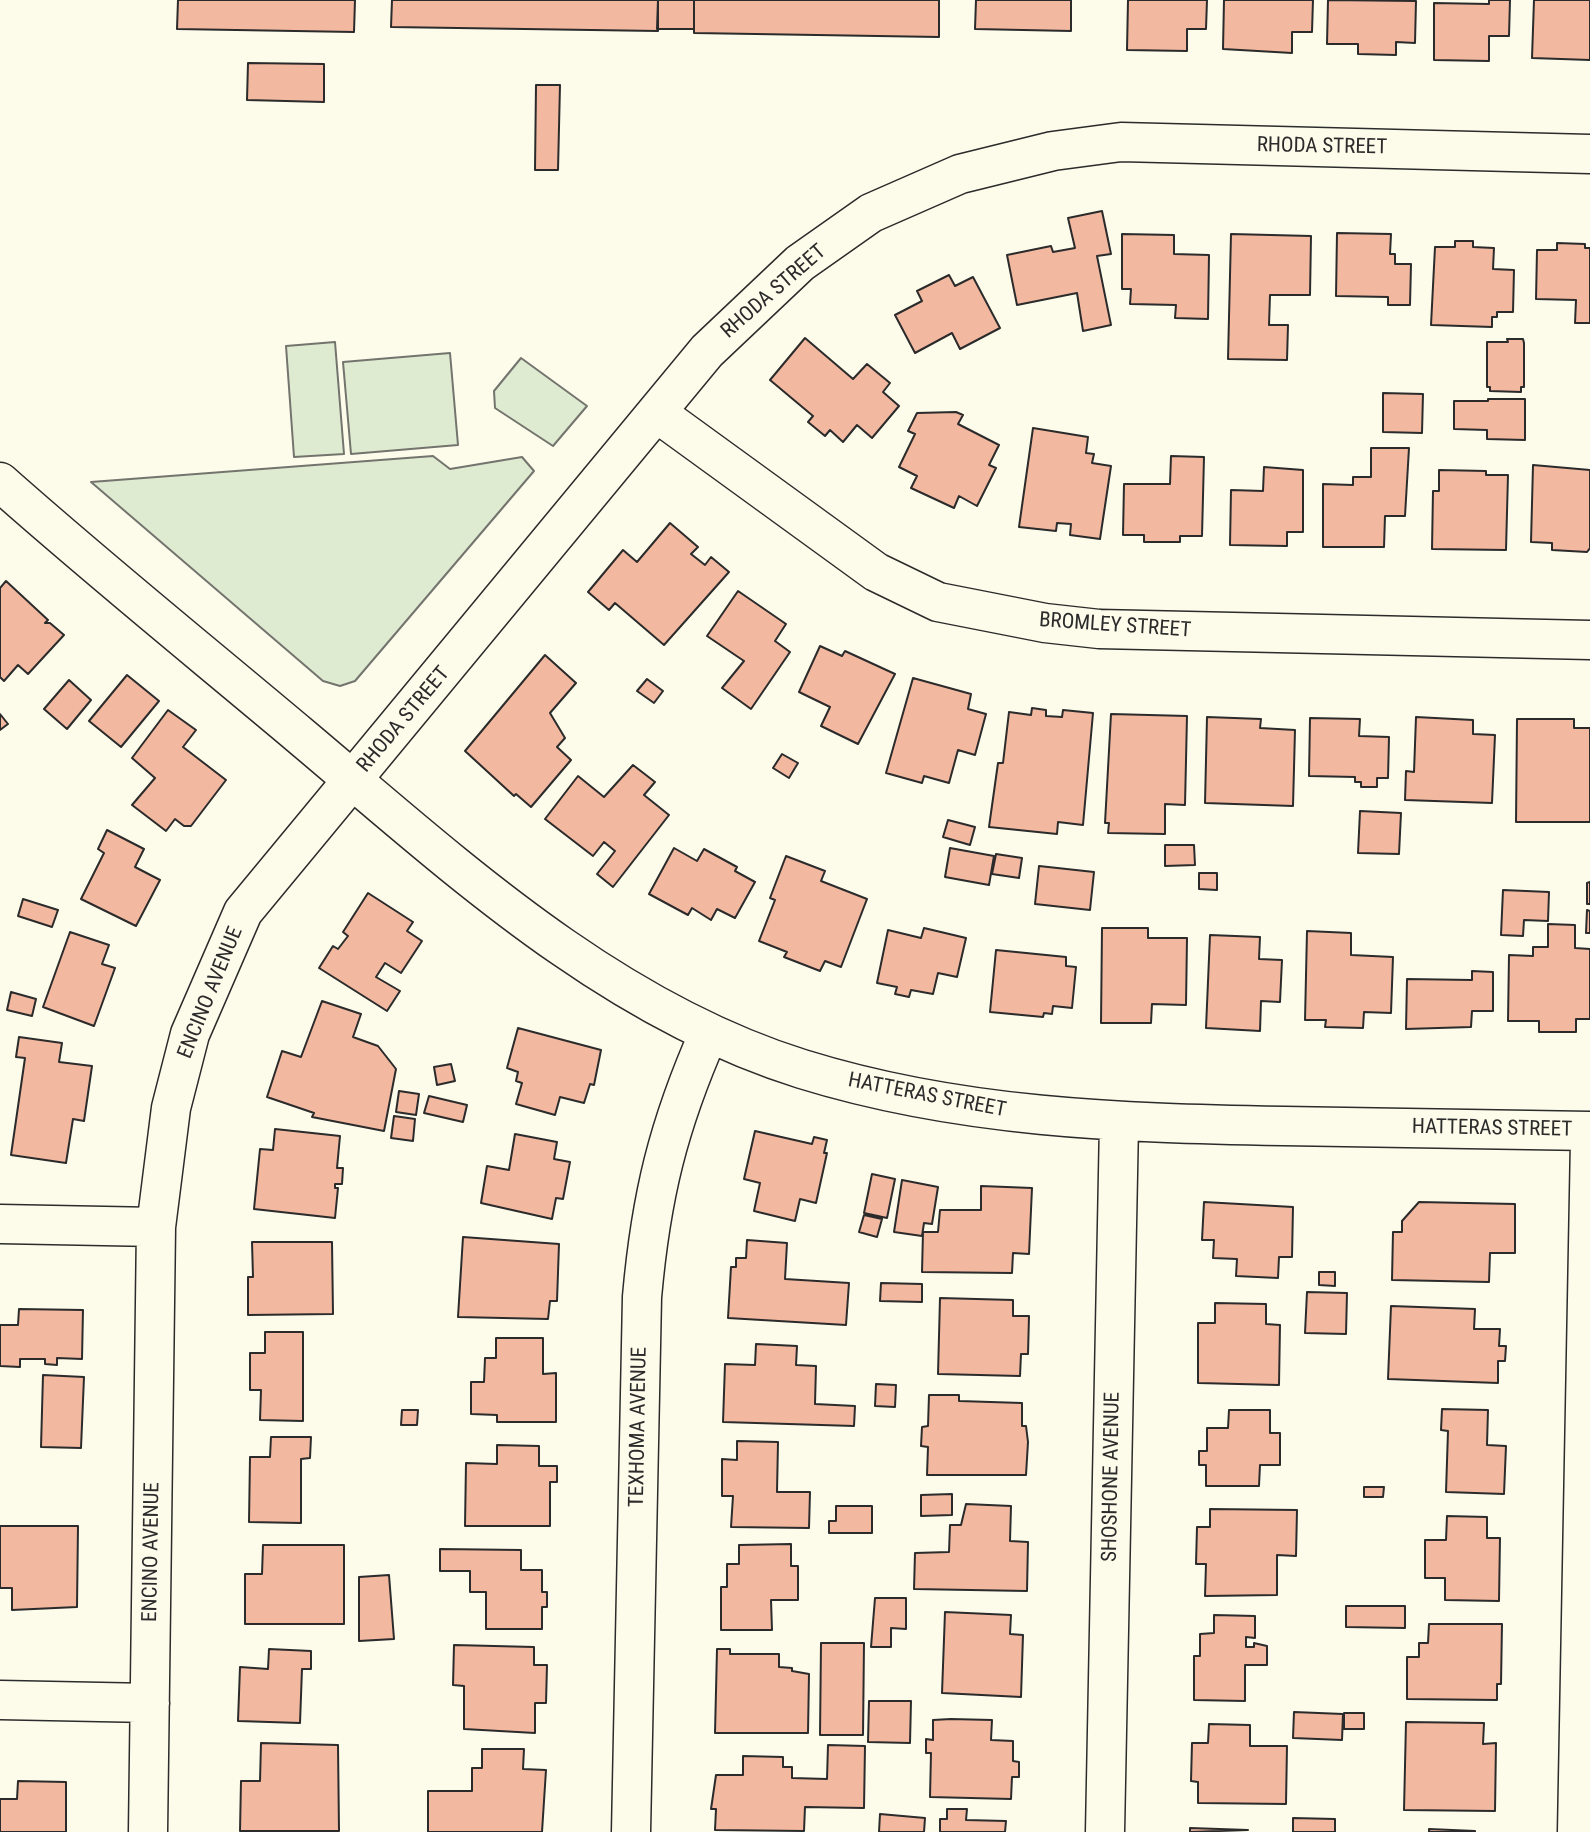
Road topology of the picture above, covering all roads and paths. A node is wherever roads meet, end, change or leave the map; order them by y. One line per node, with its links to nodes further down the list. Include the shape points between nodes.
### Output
1 (1590, 154): 2 (street, RHODA STREET, via 1121,142 1053,151 960,174 871,213 800,263 707,351)
2 (657, 413): 4 (street, BROMLEY STREET, via 876,572 938,601 1099,629); 5 (street, RHODA STREET)
3 (0, 482): 5 (street)
4 (1590, 640)
5 (353, 781): 6 (street, HATTERAS STREET, via 554,944); 11 (street, ENCINO AVENUE, via 243,912 216,968 190,1034 171,1108)
6 (709, 1033): 7 (street, HATTERAS STREET, via 801,1068 886,1091 1009,1113); 15 (street, TEXHOMA AVENUE, via 658,1171 648,1231 642,1297)
7 (1119, 1123): 8 (street, HATTERAS STREET); 16 (street, SHOSHONE AVENUE)
8 (1590, 1130)
9 (1590, 1140): 17 (street)
10 (0, 1224): 11 (street)
11 (156, 1227): 13 (street, ENCINO AVENUE)
12 (0, 1700): 13 (street)
13 (150, 1703): 14 (street, ENCINO AVENUE)
14 (148, 1832)
15 (631, 1832)
16 (1105, 1832)
17 (1577, 1832)

